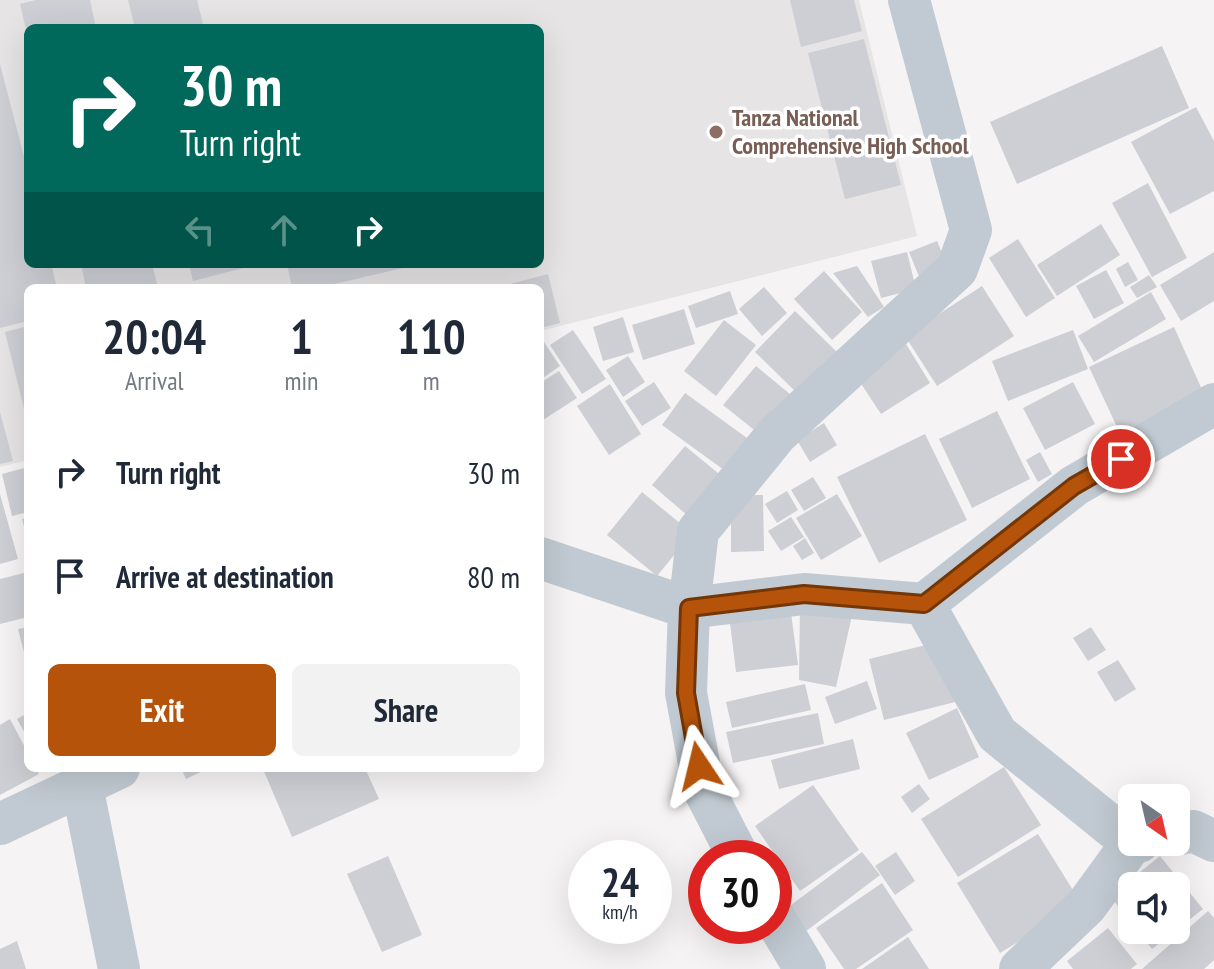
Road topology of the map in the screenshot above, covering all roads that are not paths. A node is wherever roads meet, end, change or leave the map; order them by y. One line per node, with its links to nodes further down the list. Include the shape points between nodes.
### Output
1 (909, 0): 5 (street, via 971,230 957,269 777,434 698,531)
2 (1214, 404): 4 (street, via 1074,486)
3 (544, 559): 5 (street)
4 (924, 604): 5 (street, via 804,594); 8 (street, via 997,734)
5 (689, 608): 9 (street, via 686,693 704,790)
6 (100, 777): 7 (street); 12 (street)
7 (0, 824)
8 (1118, 830)
9 (730, 840)
10 (1125, 856): 14 (street, via 1086,906)
11 (790, 944): 13 (street)
12 (119, 969)
13 (805, 969)
14 (1020, 969)

